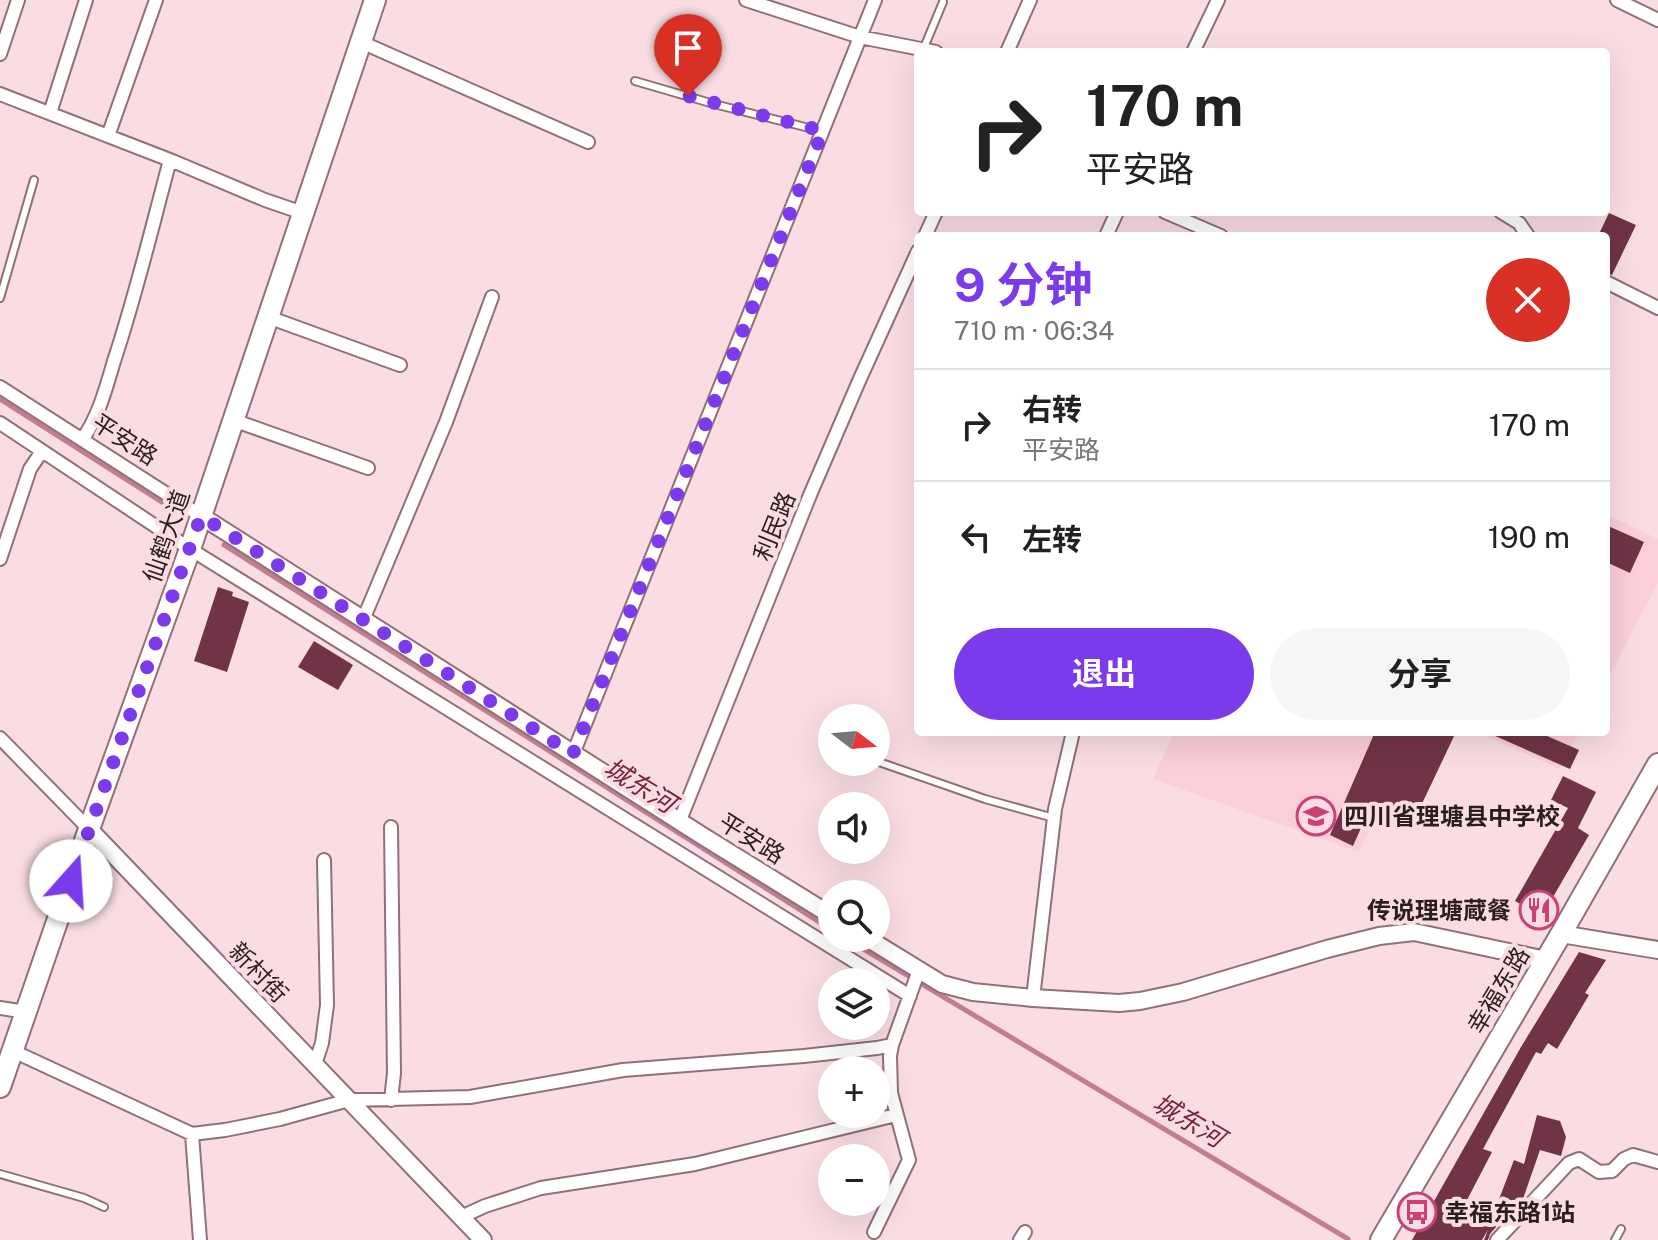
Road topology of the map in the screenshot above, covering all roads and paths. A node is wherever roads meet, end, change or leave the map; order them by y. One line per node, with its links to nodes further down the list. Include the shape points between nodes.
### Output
1 (18, 0): 19 (street)
2 (86, 0): 22 (street)
3 (156, 0): 24 (street)
4 (375, 0): 14 (main road, 仙鹤大道)
5 (746, 0): 13 (street)
6 (875, 0): 13 (street)
7 (1030, 0): 17 (street)
8 (1218, 0): 18 (street)
9 (1617, 0): 11 (street)
10 (943, 2): 16 (lane)
11 (1635, 4): 12 (street)
12 (1658, 20)
13 (860, 37): 15 (street); 23 (street)
14 (361, 42): 25 (street); 28 (main road, 仙鹤大道)
15 (914, 48)
16 (930, 48)
17 (1009, 48)
18 (1195, 48)
19 (0, 54)
20 (635, 81): 23 (lane)
21 (0, 94): 22 (street)
22 (50, 113): 24 (street)
23 (823, 131): 52 (street)
24 (108, 136): 26 (street)
25 (588, 142)
26 (170, 160): 28 (street); 43 (street, via 125,328 100,407)
27 (34, 180): 36 (lane)
28 (303, 213): 38 (main road, 仙鹤大道)
29 (1174, 216): 31 (street)
30 (1508, 216): 32 (street)
31 (1212, 232)
32 (1525, 232)
33 (914, 260): 56 (street, 利民路, via 810,495)
34 (1610, 284): 37 (street)
35 (492, 297): 49 (street)
36 (0, 298)
37 (1658, 308)
38 (268, 317): 39 (street); 41 (main road, 仙鹤大道)
39 (400, 365)
40 (0, 387): 43 (street, 平安路)
41 (233, 420): 45 (street); 46 (main road, 仙鹤大道)
42 (0, 423): 44 (street)
43 (82, 440): 46 (street, 平安路)
44 (42, 451): 47 (street); 48 (street, via 30,469)
45 (368, 468)
46 (201, 516): 47 (main road, 仙鹤大道); 49 (street, 平安路)
47 (190, 549): 58 (main road, 仙鹤大道); 65 (street)
48 (0, 559)
49 (363, 620): 52 (street, 平安路)
50 (1072, 736): 55 (street)
51 (0, 738): 58 (street, 新村街)
52 (573, 754): 56 (street, 平安路)
53 (890, 766): 55 (lane)
54 (1657, 770): 61 (main road, 幸福东路)
55 (1054, 818): 66 (street)
56 (680, 820): 60 (street, 平安路)
57 (391, 827): 74 (street)
58 (89, 829): 68 (main road, 仙鹤大道); 71 (street, 新村街)
59 (324, 860): 71 (street, via 327,1005)
60 (818, 907)
61 (1561, 934): 62 (street); 64 (main road, 幸福东路)
62 (1658, 950)
63 (883, 952): 65 (street)
64 (1546, 960): 66 (street, via 1402,933 1327,949 1160,998 1119,1003); 83 (main road, 幸福东路)
65 (915, 981): 66 (street); 69 (street)
66 (1033, 998)
67 (0, 1008): 68 (street)
68 (26, 1012): 70 (main road, 仙鹤大道)
69 (892, 1045): 74 (street, via 623,1070 470,1097); 75 (street)
70 (13, 1051): 72 (main road, 仙鹤大道); 76 (street)
71 (315, 1064): 73 (street, 新村街)
72 (0, 1087)
73 (349, 1100): 74 (street); 76 (street); 80 (street, 新村街)
74 (391, 1100)
75 (896, 1115): 80 (street, via 695,1164 541,1188); 82 (street, via 909,1160)
76 (192, 1134): 85 (street)
77 (1658, 1162): 86 (street, via 1633,1155 1612,1171 1599,1172 1579,1159 1569,1163)
78 (0, 1174): 79 (lane)
79 (104, 1207)
80 (461, 1217): 84 (street, 新村街)
81 (1621, 1229): 87 (lane)
82 (874, 1232)
83 (1385, 1238)
84 (478, 1239)
85 (200, 1240)
86 (1497, 1240)
87 (1615, 1240)

